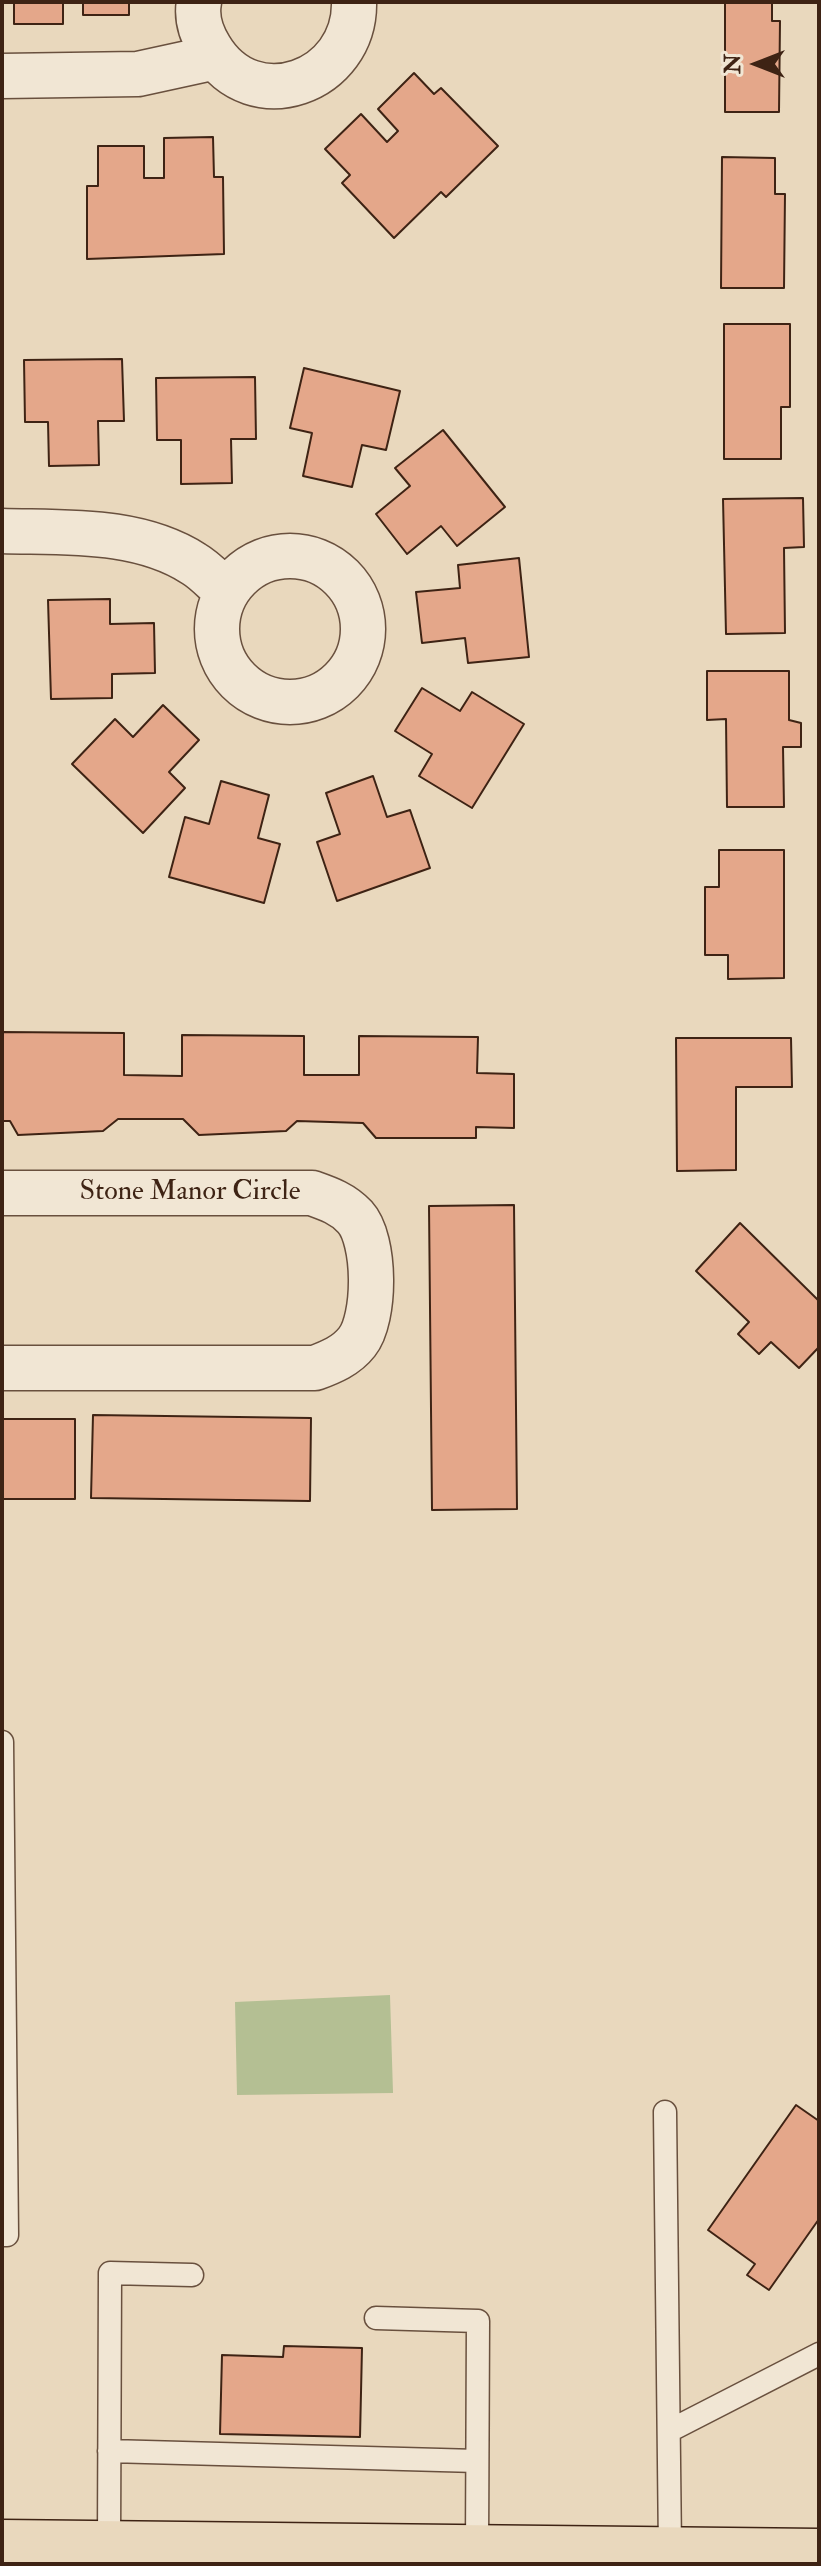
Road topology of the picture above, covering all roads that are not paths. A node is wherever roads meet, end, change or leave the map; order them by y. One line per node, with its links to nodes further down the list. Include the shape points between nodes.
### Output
1 (199, 2): 3 (street, via 202,35)
2 (354, 2): 3 (street, via 346,44 331,65 310,79 259,85 235,75)
3 (216, 57): 4 (street, via 138,74)
4 (2, 76)
5 (2, 531): 6 (street, via 106,534 154,546 194,564)
6 (227, 592)
7 (2, 1193): 8 (street, Stone Manor Circle, via 312,1193 337,1201 357,1219 369,1244 369,1317 358,1341 339,1359 315,1368)
8 (2, 1368)
9 (2, 1742): 11 (lane, via 7,2219 7,2235)
10 (665, 2112): 15 (lane)
11 (2, 2235)
12 (192, 2275): 16 (lane, via 110,2273)
13 (376, 2318): 17 (lane, via 478,2321)
14 (819, 2354): 15 (lane)
15 (669, 2431): 21 (lane)
16 (109, 2451): 17 (lane); 20 (lane)
17 (477, 2461): 19 (lane)
18 (2, 2542): 20 (main road)
19 (477, 2548): 20 (main road); 21 (main road)
20 (84, 2550)
21 (670, 2550): 22 (main road)
22 (819, 2551)

